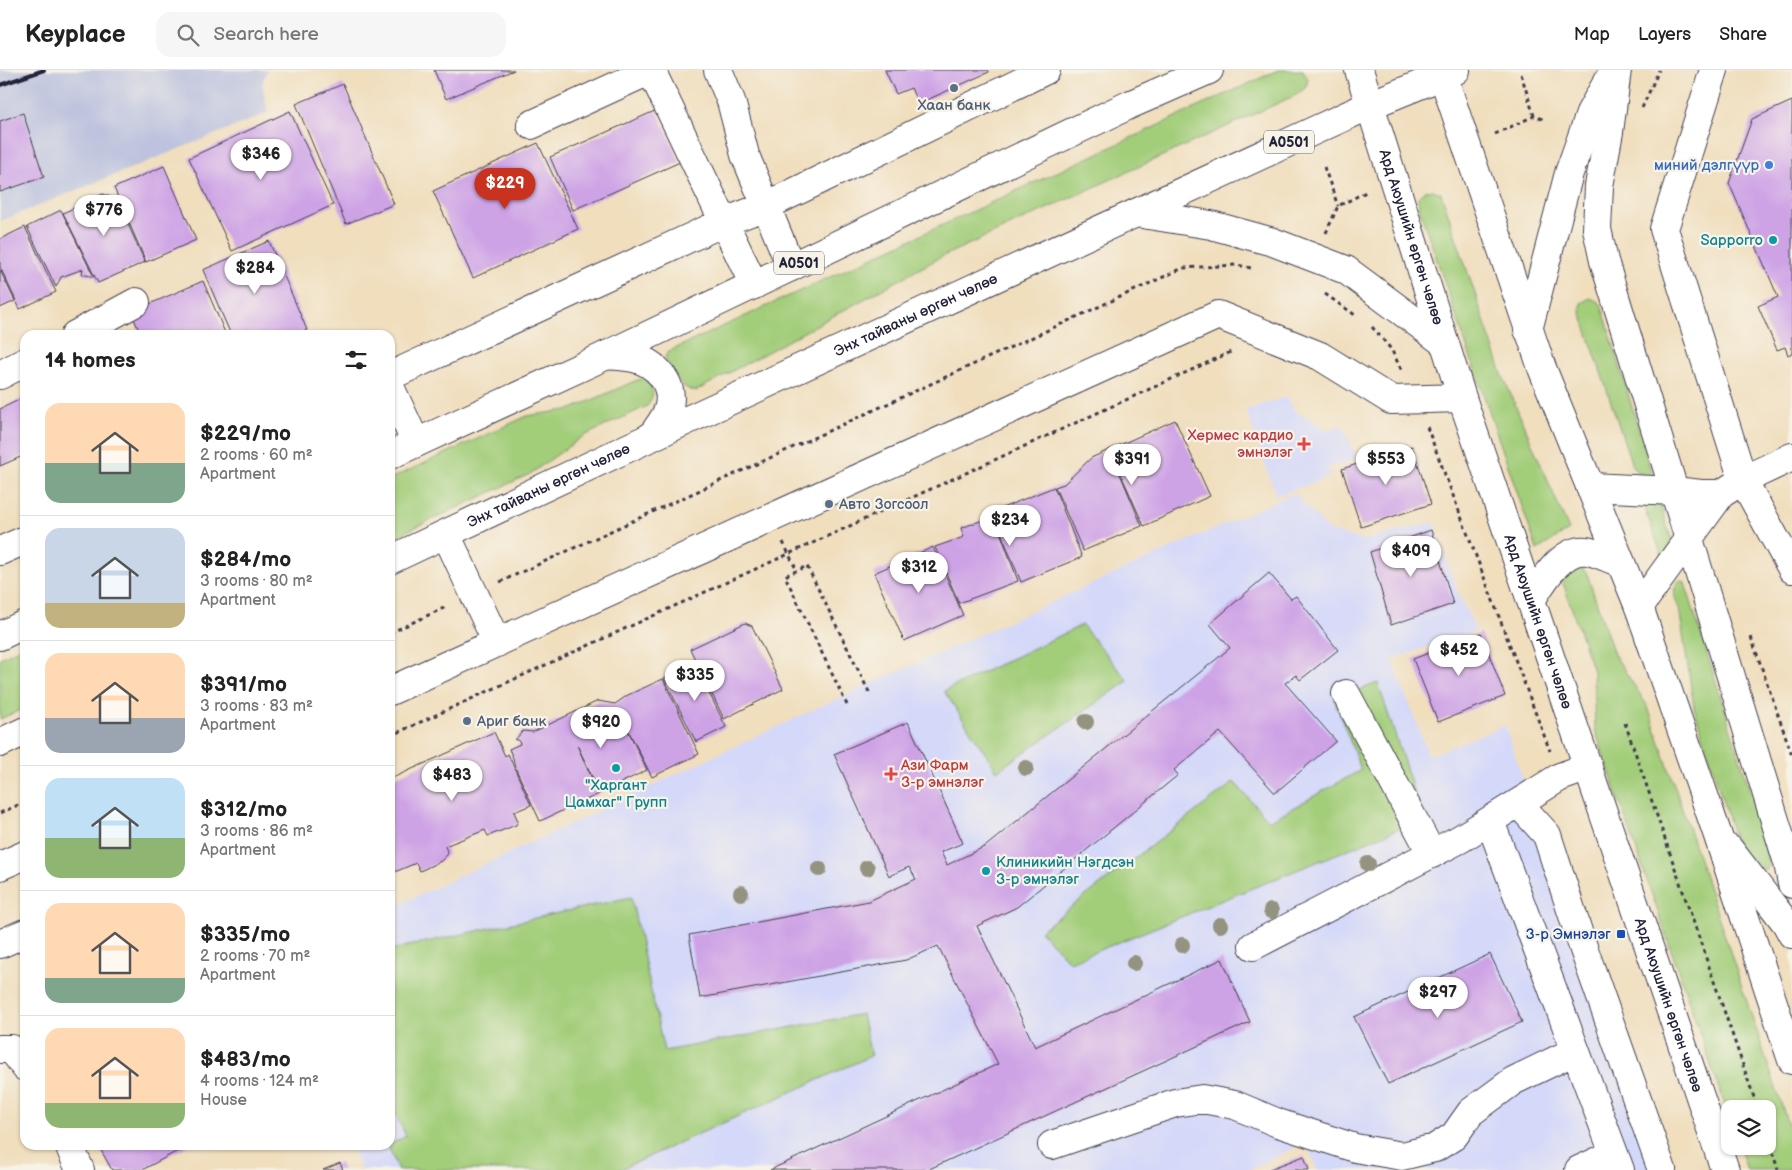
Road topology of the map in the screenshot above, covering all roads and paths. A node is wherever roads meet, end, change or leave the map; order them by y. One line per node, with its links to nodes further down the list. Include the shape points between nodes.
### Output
1 (718, 70): 20 (main road)
2 (1046, 70): 20 (main road)
3 (1162, 70): 12 (main road)
4 (1209, 70): 12 (main road, A0501)
5 (1359, 70): 11 (main road, Ард Аюушийн өргөн чөлөө)
6 (1615, 70): 33 (main road, via 1591,110 1568,173); 49 (main road, via 1609,132 1599,186 1597,229)
7 (1659, 70): 13 (path)
8 (1714, 70): 48 (main road, via 1664,229)
9 (1446, 72): 11 (main road, Энх тайваны өргөн чөлөө / A0501); 33 (main road)
10 (1521, 74): 14 (path)
11 (1370, 105): 22 (main road, Энх тайваны өргөн чөлөө / A0501); 34 (main road, Ард Аюушийн өргөн чөлөө)
12 (1130, 106): 25 (main road, A0501)
13 (1641, 111)
14 (1534, 116): 15 (path); 17 (path)
15 (1545, 120)
16 (531, 125): 23 (main road, via 651,70)
17 (1494, 134)
18 (1324, 167): 21 (path)
19 (1366, 192): 21 (path)
20 (766, 206): 23 (main road); 25 (main road)
21 (1338, 206): 24 (path)
22 (1136, 213): 34 (main road, via 1211,225 1265,240 1346,270); 43 (main road, Энх тайваны өргөн чөлөө / A0501)
23 (724, 222): 27 (main road); 38 (main road)
24 (1326, 236)
25 (792, 267): 27 (main road, A0501)
26 (1255, 269): 60 (path, via 1238,265 1183,268)
27 (754, 285): 36 (main road, A0501)
28 (1322, 293): 30 (path)
29 (136, 302): 32 (main road)
30 (1363, 320)
31 (1371, 326): 42 (path, via 1391,349)
32 (84, 330)
33 (1528, 330): 47 (main road)
34 (1443, 342): 41 (main road, Ард Аюушийн өргөн чөлөө)
35 (1235, 350): 55 (path)
36 (607, 355): 43 (main road, via 646,361 664,377 670,390 669,407); 44 (main road, A0501)
37 (20, 365): 39 (main road)
38 (395, 374)
39 (0, 375)
40 (395, 398): 44 (main road)
41 (1462, 398): 42 (main road); 61 (main road, Ард Аюушийн өргөн чөлөө)
42 (1415, 399): 67 (main road, via 1391,400 1320,356 1218,315); 78 (path)
43 (651, 437): 50 (main road, Энх тайваны өргөн чөлөө / A0501)
44 (416, 443): 45 (main road, A0501)
45 (395, 453)
46 (1792, 457): 48 (main road)
47 (1590, 487): 49 (main road); 57 (main road)
48 (1732, 487): 49 (main road, via 1701,494); 52 (main road); 58 (main road)
49 (1674, 491): 52 (main road)
50 (446, 534): 56 (main road, Энх тайваны өргөн чөлөө / A0501); 60 (main road)
51 (782, 539): 55 (path)
52 (1689, 539): 62 (main road); 87 (main road)
53 (20, 542): 54 (main road)
54 (0, 552)
55 (789, 553): 59 (path); 74 (path)
56 (395, 558)
57 (1621, 563): 61 (main road, via 1586,550 1572,554 1551,569); 62 (main road)
58 (1792, 569)
59 (797, 571): 69 (path, via 808,566); 71 (path, via 785,576)
60 (474, 594): 64 (path); 67 (main road)
61 (1531, 600): 77 (main road, Ард Аюушийн өргөн чөлөө)
62 (1639, 607): 83 (main road)
63 (20, 626): 66 (main road)
64 (395, 631)
65 (1750, 634): 76 (path)
66 (0, 636)
67 (496, 643): 68 (main road)
68 (395, 689)
69 (870, 694)
70 (1346, 694): 84 (main road)
71 (847, 705)
72 (1626, 723): 96 (path)
73 (20, 733): 75 (main road)
74 (395, 734)
75 (0, 743)
76 (1792, 755)
77 (1588, 767): 78 (main road); 104 (main road, Ард Аюушийн өргөн чөлөө)
78 (1560, 777): 79 (main road)
79 (1518, 803): 82 (main road); 103 (main road, via 1547,835)
80 (20, 804): 81 (path)
81 (0, 813)
82 (1490, 821): 84 (main road); 93 (main road)
83 (1717, 833): 88 (main road); 95 (main road)
84 (1432, 854): 91 (main road)
85 (20, 857): 86 (main road)
86 (0, 866)
87 (1792, 884)
88 (1792, 934)
89 (20, 935): 90 (main road)
90 (0, 944)
91 (1253, 946)
92 (0, 1049): 94 (main road, via 12,1049)
93 (1575, 1051): 97 (main road, via 1513,1081 1471,1112 1454,1136 1435,1148 1402,1156 1355,1148 1235,1105 1202,1099 1175,1103); 100 (main road)
94 (20, 1059)
95 (1792, 1060)
96 (1755, 1100)
97 (1052, 1145)
98 (71, 1150): 101 (main road)
99 (1773, 1155): 105 (path)
100 (1617, 1162): 102 (main road)
101 (80, 1170)
102 (1579, 1170)
103 (1662, 1170)
104 (1725, 1170)
105 (1778, 1170)

